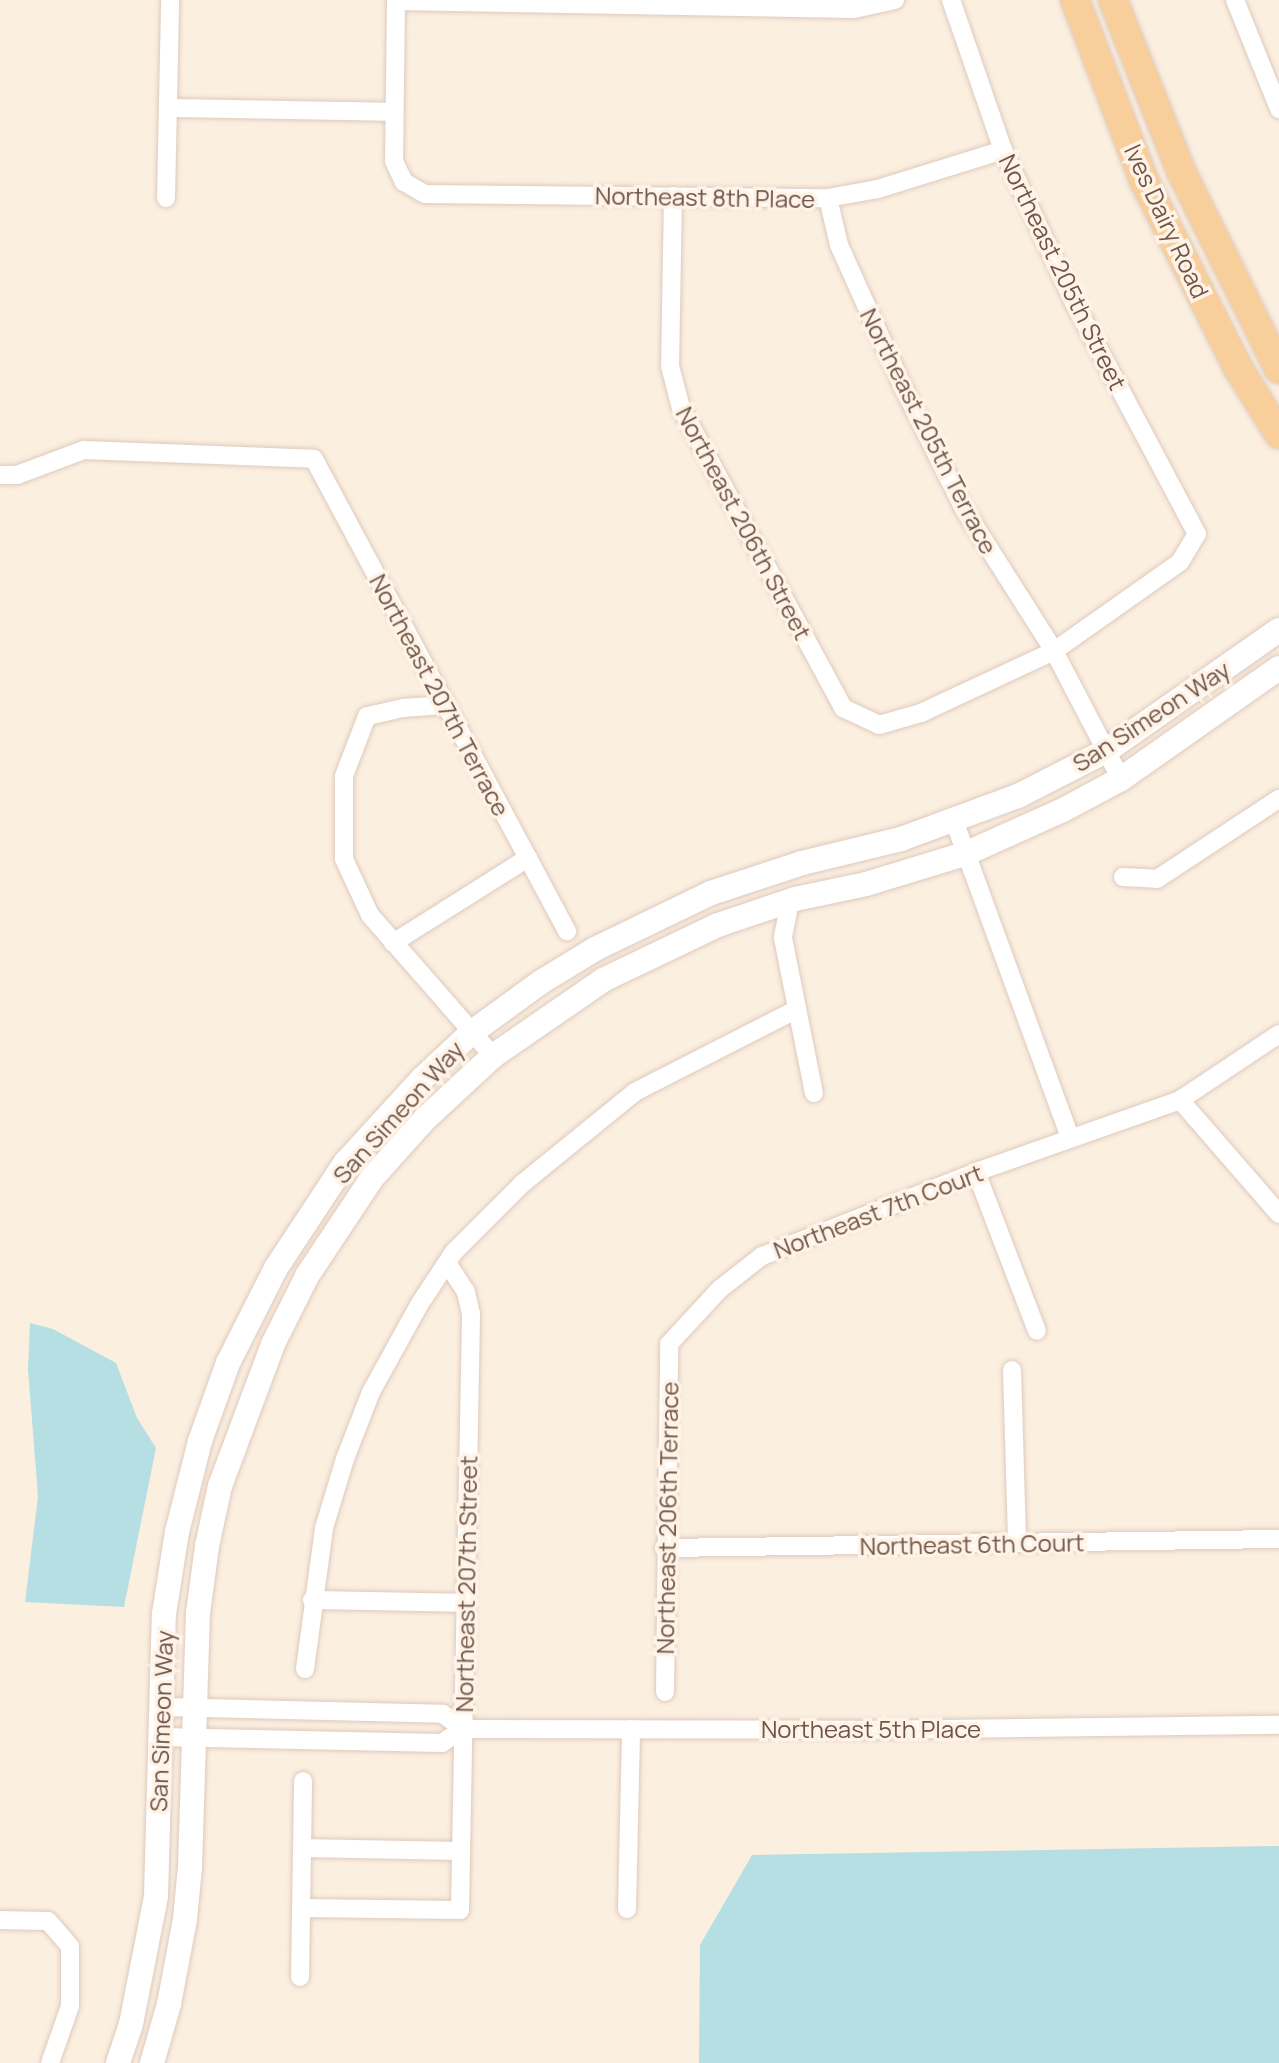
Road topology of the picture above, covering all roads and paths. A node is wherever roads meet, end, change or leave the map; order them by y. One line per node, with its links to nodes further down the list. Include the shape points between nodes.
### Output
1 (170, 0): 8 (street)
2 (895, 0): 6 (street, via 854,9)
3 (951, 0): 11 (street, Northeast 205th Street)
4 (1075, 0): 16 (main road, Ives Dairy Road, via 1144,181 1238,368)
5 (1113, 0): 15 (main road, Ives Dairy Road, via 1181,171)
6 (396, 1): 10 (street)
7 (1238, 1): 9 (street)
8 (168, 108): 10 (street); 13 (street)
9 (1279, 109)
10 (394, 112): 12 (street, Northeast 8th Place, via 394,161 404,182 425,194)
11 (1003, 150): 14 (street, Northeast 8th Place, via 878,189); 19 (street, Northeast 205th Street, via 1075,305 1197,534 1180,562)
12 (673, 196): 14 (street, Northeast 8th Place); 19 (street, Northeast 206th Street, via 670,366 681,408 843,708 879,725 921,713)
13 (166, 198)
14 (828, 198): 19 (street, Northeast 205th Terrace, via 839,245 908,397 964,509)
15 (1279, 369)
16 (1279, 434)
17 (0, 475): 21 (street, Northeast 207th Terrace, via 17,475 84,450 314,459)
18 (1279, 630): 22 (street, San Simeon Way)
19 (1054, 651): 22 (street, Northeast 205th Terrace)
20 (1279, 668): 23 (street, San Simeon Way)
21 (444, 705): 27 (street, Northeast 207th Terrace); 31 (street, via 367,716 344,776 344,859 370,915)
22 (1106, 751): 23 (street, Northeast 205th Terrace); 25 (street, San Simeon Way)
23 (1121, 779): 26 (street, San Simeon Way)
24 (1279, 799): 28 (street, via 1157,879)
25 (955, 823): 26 (street); 33 (street, San Simeon Way, via 711,893 595,949)
26 (965, 854): 29 (street, San Simeon Way); 38 (street)
27 (528, 858): 30 (street, Northeast 207th Terrace); 31 (street)
28 (1123, 877)
29 (790, 901): 32 (street, via 783,938); 35 (street, San Simeon Way, via 685,938 603,980)
30 (567, 931)
31 (393, 943): 33 (street)
32 (795, 1010): 36 (street); 41 (street, via 635,1092 523,1183)
33 (471, 1033): 35 (street); 52 (street, San Simeon Way, via 346,1162 276,1268 228,1363 200,1441 177,1532 164,1614)
34 (1279, 1034): 37 (street)
35 (493, 1056): 53 (street, San Simeon Way, via 372,1178 307,1276 273,1344 220,1486 207,1546)
36 (814, 1093)
37 (1180, 1100): 38 (street, Northeast 7th Court); 40 (street)
38 (1070, 1138): 39 (street, Northeast 7th Court)
39 (976, 1172): 42 (street); 43 (street, Northeast 7th Court, via 762,1256 720,1289)
40 (1279, 1214)
41 (447, 1263): 48 (street, via 371,1392 324,1528); 49 (street, Northeast 207th Street, via 466,1292 471,1314)
42 (1037, 1331)
43 (669, 1344): 47 (street, Northeast 206th Terrace)
44 (1012, 1370): 46 (street)
45 (1279, 1539): 46 (street, Northeast 6th Court)
46 (1017, 1543): 47 (street, Northeast 6th Court)
47 (664, 1548): 51 (street, Northeast 206th Terrace)
48 (312, 1600): 49 (street); 50 (street)
49 (465, 1603): 55 (street, Northeast 207th Street)
50 (305, 1669)
51 (665, 1692)
52 (162, 1707): 53 (street, Northeast 5th Place); 57 (street, San Simeon Way)
53 (194, 1709): 55 (street, Northeast 5th Place, via 443,1714); 58 (street, San Simeon Way)
54 (1279, 1725): 56 (street, Northeast 5th Place)
55 (463, 1729): 56 (street, Northeast 5th Place); 58 (street, Northeast 5th Place, via 442,1743); 61 (street, Northeast 207th Street)
56 (631, 1729): 63 (street)
57 (161, 1737): 58 (street, Northeast 5th Place); 67 (street, San Simeon Way, via 156,1896 131,2024)
58 (193, 1738): 68 (street, San Simeon Way, via 185,1919)
59 (303, 1781): 60 (street)
60 (302, 1848): 61 (street); 62 (street)
61 (461, 1851): 62 (street, Northeast 207th Street, via 460,1910)
62 (301, 1908): 65 (street)
63 (627, 1909)
64 (0, 1920): 66 (street, via 48,1921 70,1946 70,2006)
65 (300, 1977)
66 (50, 2063)
67 (118, 2063)
68 (152, 2063)

